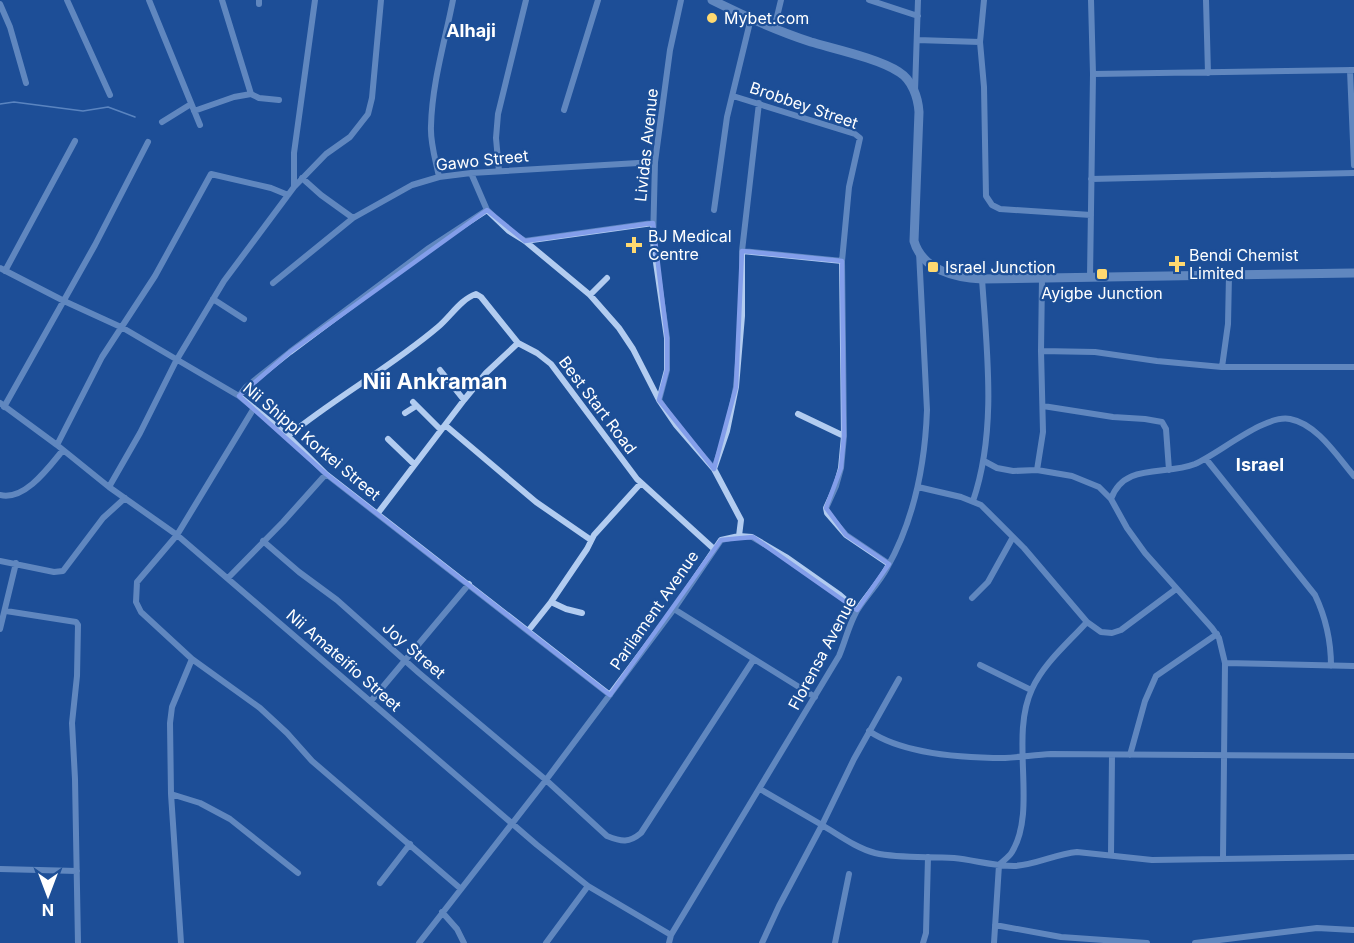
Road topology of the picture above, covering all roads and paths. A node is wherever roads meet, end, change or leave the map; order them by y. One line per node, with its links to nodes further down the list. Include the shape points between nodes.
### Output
1 (67, 0): 29 (street)
2 (148, 0): 33 (street)
3 (222, 0): 27 (street)
4 (315, 0): 48 (street, via 294,153)
5 (381, 0): 46 (street, via 368,114 350,137)
6 (453, 0): 45 (street, via 431,126)
7 (526, 0): 42 (street, via 498,114)
8 (598, 0): 34 (street)
9 (681, 0): 40 (street, Lividas Avenue)
10 (712, 0): 19 (street)
11 (780, 0): 20 (street)
12 (869, 0): 18 (street)
13 (918, 0): 18 (street)
14 (984, 0): 22 (street)
15 (1091, 0): 24 (street)
16 (1206, 0): 25 (street)
17 (0, 4): 26 (street)
18 (918, 16): 21 (street)
19 (752, 18): 20 (street); 30 (street)
20 (774, 29): 28 (street, via 899,71)
21 (917, 40): 22 (street); 28 (street)
22 (980, 42): 52 (street, via 986,196 1000,208)
23 (1352, 70): 25 (street); 41 (street)
24 (1093, 74): 25 (street); 47 (street)
25 (1208, 74)
26 (26, 82)
27 (251, 94): 31 (street); 35 (street)
28 (915, 94): 57 (street, via 919,112 914,242)
29 (110, 95)
30 (733, 96): 32 (street, Brobbey Street); 51 (street)
31 (279, 100)
32 (759, 103): 56 (street); 58 (street, Brobbey Street, via 860,138 849,187)
33 (191, 104): 35 (street); 36 (street)
34 (564, 110)
35 (194, 111): 37 (street)
36 (162, 122)
37 (200, 125)
38 (75, 141): 59 (street)
39 (148, 142): 69 (street)
40 (655, 162): 42 (street, Gawo Street); 54 (street, Lividas Avenue)
41 (1354, 165)
42 (499, 171): 43 (street, Gawo Street)
43 (471, 172): 45 (street, Gawo Street); 50 (street)
44 (1354, 173): 47 (street)
45 (439, 177): 53 (street, Gawo Street, via 412,185)
46 (302, 178): 48 (street); 53 (street)
47 (1091, 179): 52 (street)
48 (294, 187): 49 (street)
49 (288, 195): 68 (street); 71 (street, via 211,174)
50 (487, 210): 55 (street); 78 (street, via 429,248 290,352)
51 (714, 210)
52 (1091, 215): 62 (street)
53 (353, 218): 66 (street, Gawo Street)
54 (653, 223): 55 (street); 80 (street, Lividas Avenue, via 667,338 667,370)
55 (525, 241): 67 (street)
56 (742, 251): 58 (street); 95 (street, via 736,387)
57 (919, 252): 65 (street, via 929,263 949,273); 102 (street, Florensa Avenue, via 927,410)
58 (842, 261): 88 (street)
59 (3, 269): 69 (street, Nii Shippi Korkei Street)
60 (1354, 273): 61 (street)
61 (1229, 275): 62 (street); 75 (street)
62 (1090, 277): 64 (street)
63 (608, 278): 67 (street)
64 (1042, 278): 65 (street); 73 (street)
65 (982, 279): 93 (street, via 988,389)
66 (273, 284)
67 (590, 295): 80 (street, via 633,349)
68 (213, 298): 70 (street); 74 (street)
69 (64, 301): 71 (street, Nii Shippi Korkei Street); 81 (street)
70 (244, 319)
71 (123, 328): 74 (street, Nii Shippi Korkei Street); 90 (street, via 102,357)
72 (519, 343): 79 (street); 87 (street, Best Start Road, via 476,294 419,343); 100 (street, Best Start Road, via 551,364)
73 (1041, 351): 75 (street, via 1095,352); 82 (street)
74 (176, 361): 78 (street, Nii Shippi Korkei Street); 101 (street)
75 (1222, 367): 76 (street)
76 (1354, 367)
77 (440, 370): 79 (street)
78 (239, 396): 83 (street, Nii Shippi Korkei Street)
79 (464, 400): 86 (street)
80 (659, 400): 95 (street)
81 (2, 405): 90 (street, Nii Amateifio Street)
82 (1043, 406): 96 (street); 97 (street, via 1162,422)
83 (254, 408): 87 (street, Nii Shippi Korkei Street); 108 (street)
84 (405, 413): 86 (street, via 414,404)
85 (798, 414): 88 (street)
86 (443, 427): 94 (street); 111 (street, via 536,502)
87 (288, 436): 98 (street, Nii Shippi Korkei Street)
88 (844, 436): 116 (street, via 841,468 827,502 827,513 846,536)
89 (388, 439): 94 (street)
90 (57, 445): 91 (street, Nii Amateifio Street)
91 (63, 450): 101 (street, Nii Amateifio Street); 103 (street, via 21,493)
92 (1206, 459): 97 (street); 99 (street, via 1262,425 1283,418 1312,430); 135 (street, via 1314,595 1329,637)
93 (984, 460): 96 (street, via 997,468); 106 (street)
94 (414, 464): 107 (street)
95 (714, 469): 109 (street, via 741,520)
96 (1037, 470): 105 (street, via 1089,481)
97 (1169, 470): 105 (street, via 1132,475 1119,484)
98 (326, 474): 107 (street, Nii Shippi Korkei Street); 112 (street)
99 (1354, 476)
100 (641, 483): 111 (street); 113 (street, Best Start Road)
101 (109, 487): 104 (street, Nii Amateifio Street)
102 (918, 487): 106 (street); 116 (street, Florensa Avenue, via 905,531)
103 (0, 495)
104 (125, 498): 108 (street, Nii Amateifio Street); 115 (street, via 103,518 63,571)
105 (1111, 499): 119 (street, via 1135,540)
106 (973, 501): 110 (street)
107 (378, 513): 118 (street, Nii Shippi Korkei Street)
108 (177, 536): 117 (street, Nii Amateifio Street); 130 (street, via 137,582 136,602 141,612)
109 (738, 536): 113 (street, Parliament Avenue, via 721,540); 123 (street, via 753,537 786,557)
110 (1013, 537): 120 (street, via 988,582); 126 (street)
111 (591, 540): 121 (street)
112 (263, 541): 117 (street); 132 (street, Joy Street)
113 (714, 549): 122 (street, Parliament Avenue)
114 (0, 561): 115 (street)
115 (16, 563): 124 (street)
116 (889, 564): 123 (street, Florensa Avenue)
117 (228, 578): 141 (street, Nii Amateifio Street)
118 (469, 584): 128 (street, Nii Shippi Korkei Street); 132 (street)
119 (1176, 589): 126 (street, via 1116,632 1101,633); 129 (street)
120 (972, 598)
121 (551, 602): 125 (street); 128 (street)
122 (674, 609): 131 (street); 139 (street, Parliament Avenue)
123 (857, 610): 140 (street, Florensa Avenue, via 839,656)
124 (6, 611): 127 (street); 160 (street, via 76,622 78,626 72,723)
125 (582, 614)
126 (1087, 622): 138 (street, via 1043,669)
127 (0, 629)
128 (528, 631): 139 (street, Nii Shippi Korkei Street)
129 (1217, 634): 133 (street); 144 (street, via 1156,676)
130 (192, 659): 150 (street, via 172,707); 153 (street, via 260,708 312,761)
131 (754, 659): 140 (street); 148 (street, Joy Street, via 634,840 626,842 608,836)
132 (405, 661): 141 (street); 148 (street, Joy Street)
133 (1225, 663): 135 (street); 145 (street)
134 (980, 665): 138 (street)
135 (1330, 666): 136 (street)
136 (1354, 666)
137 (899, 679): 142 (street)
138 (1031, 690): 147 (street, via 1023,718)
139 (610, 695): 148 (street, Parliament Avenue)
140 (815, 697): 149 (street, Florensa Avenue)
141 (371, 701): 151 (street, Nii Amateifio Street)
142 (869, 731): 147 (street, via 883,740 913,749); 152 (street)
143 (1112, 755): 144 (street); 147 (street); 154 (street)
144 (1130, 755): 145 (street)
145 (1226, 756): 146 (street); 157 (street)
146 (1354, 756)
147 (1022, 757): 158 (street, via 1020,826 1012,853)
148 (546, 780): 151 (street, Parliament Avenue)
149 (760, 789): 152 (street); 169 (street, Florensa Avenue)
150 (171, 794): 161 (street, via 200,802 230,819); 173 (street)
151 (512, 822): 164 (street, Nii Amateifio Street); 165 (street, Parliament Avenue)
152 (822, 825): 155 (street, via 874,853); 178 (street)
153 (410, 844): 163 (street); 165 (street)
154 (1111, 855): 157 (street, via 1152,860); 158 (street, via 1065,853 1026,864)
155 (928, 857): 158 (street); 180 (street)
156 (1354, 857): 157 (street)
157 (1223, 858)
158 (999, 865): 167 (street)
159 (0, 869): 160 (street)
160 (77, 871): 172 (street)
161 (298, 873)
162 (849, 874): 179 (street)
163 (380, 883)
164 (588, 886): 169 (street, Nii Amateifio Street); 176 (street)
165 (461, 890): 166 (street, Parliament Avenue)
166 (442, 912): 174 (street, Parliament Avenue); 175 (street)
167 (995, 925): 170 (street); 181 (street)
168 (1354, 930): 171 (street, via 1317,928)
169 (671, 936): 177 (street, Florensa Avenue)
170 (1076, 941): 182 (street)
171 (1207, 942): 183 (street)
172 (78, 943)
173 (181, 943)
174 (419, 943)
175 (464, 943)
176 (546, 943)
177 (669, 943)
178 (762, 943)
179 (835, 943)
180 (923, 943)
181 (994, 943)
182 (1147, 943)
183 (1195, 943)

